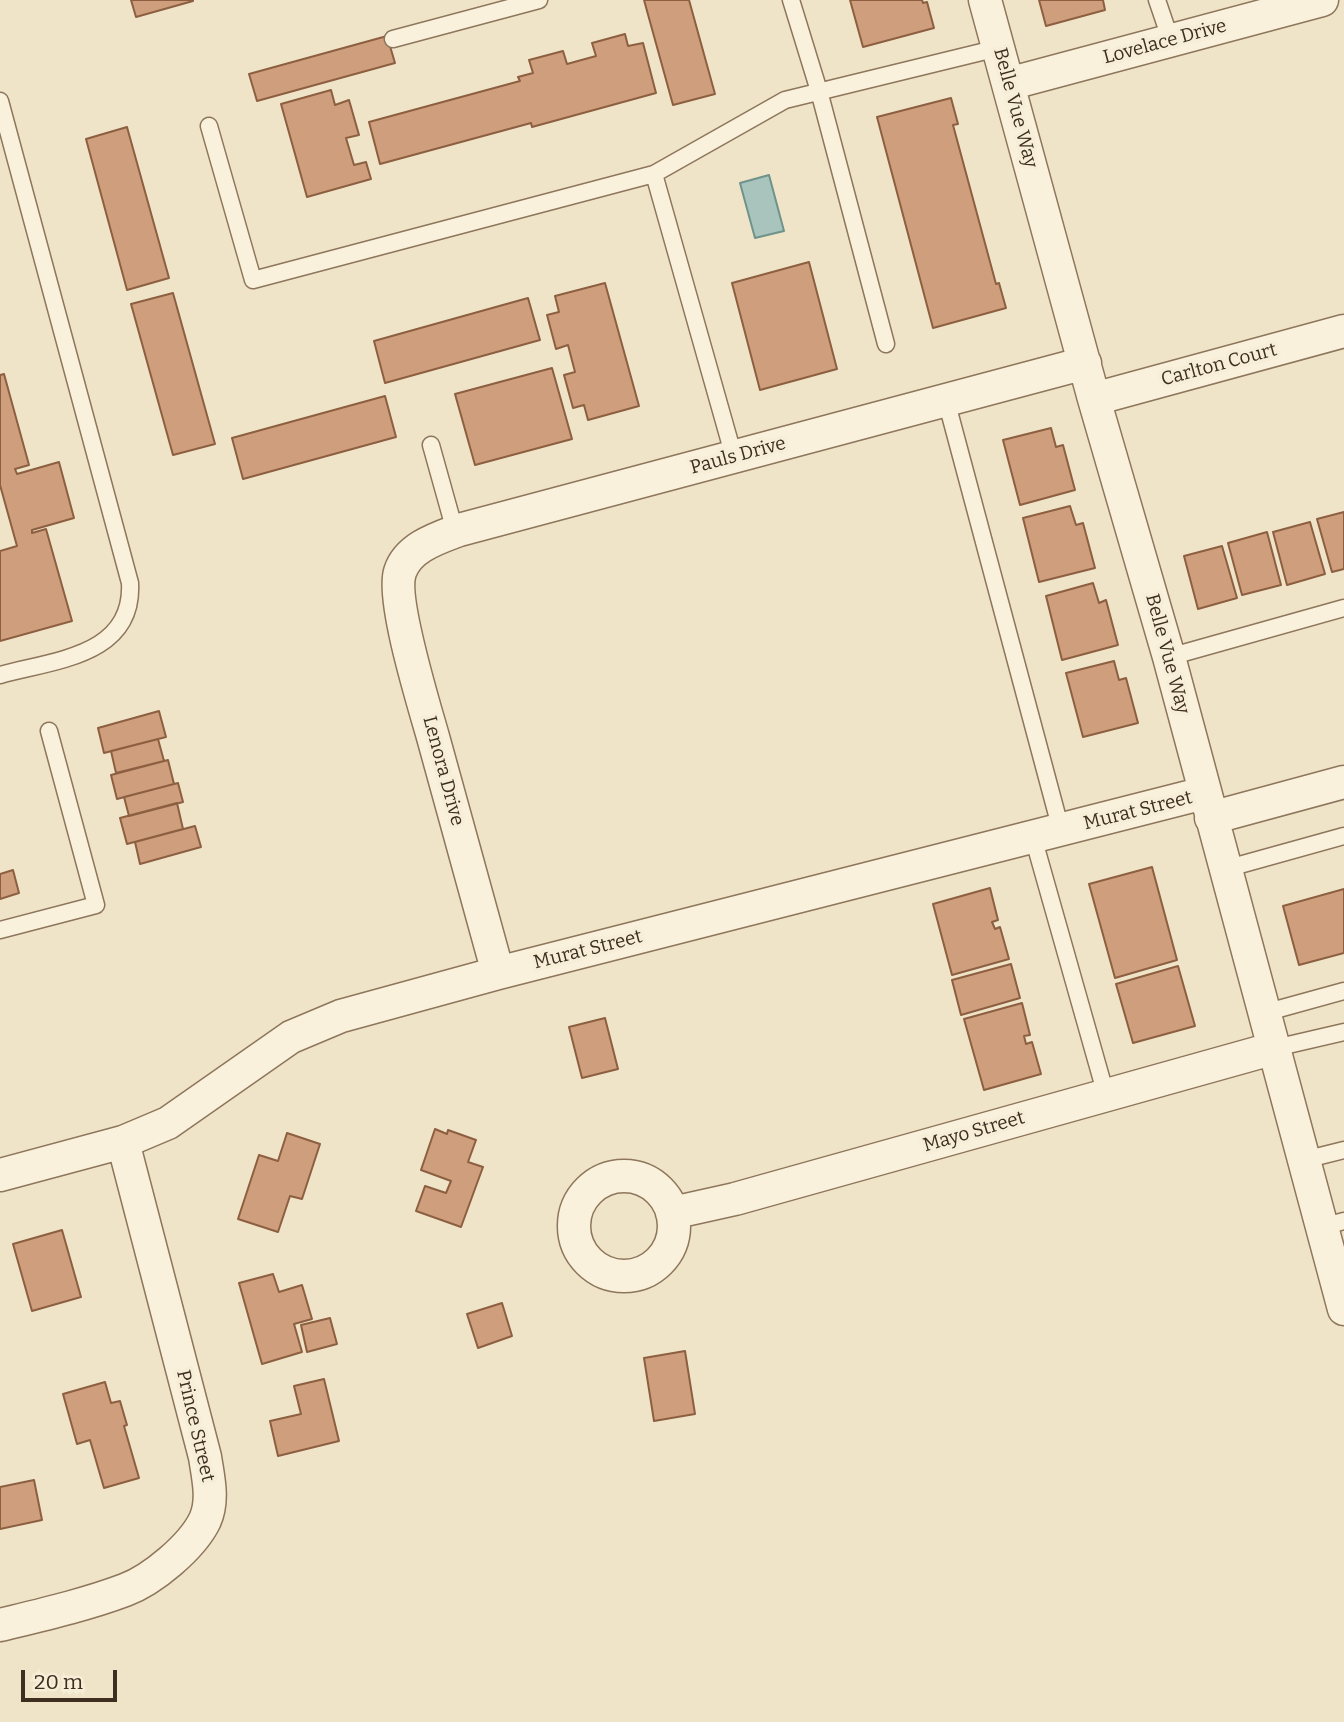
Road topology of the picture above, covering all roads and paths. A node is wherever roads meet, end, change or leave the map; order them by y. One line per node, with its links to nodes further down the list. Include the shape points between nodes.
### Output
1 (539, 0): 6 (lane)
2 (791, 0): 10 (lane)
3 (985, 0): 8 (street, Belle Vue Way)
4 (1157, 0): 7 (lane)
5 (1322, 0): 7 (street, Lovelace Drive)
6 (393, 39)
7 (1171, 41): 9 (street, Lovelace Drive)
8 (998, 48): 9 (street, Belle Vue Way); 10 (lane)
9 (1008, 84): 16 (street, Belle Vue Way)
10 (819, 91): 13 (lane, via 785,100); 15 (lane)
11 (0, 101): 25 (lane, via 130,583 131,601 125,619 92,650)
12 (209, 126): 13 (lane, via 253,280)
13 (654, 174): 20 (lane)
14 (1344, 331): 17 (street, Carlton Court)
15 (886, 344)
16 (1085, 363): 17 (street, Belle Vue Way); 18 (street, Pauls Drive)
17 (1094, 399): 24 (street, Belle Vue Way)
18 (946, 400): 20 (street, Pauls Drive); 29 (lane)
19 (431, 445): 21 (lane)
20 (734, 457): 21 (street, Pauls Drive)
21 (455, 531): 22 (street, Pauls Drive, via 427,543)
22 (401, 568): 33 (street, Lenora Drive, via 397,584 413,664)
23 (1344, 608): 24 (lane)
24 (1169, 657): 28 (street, Belle Vue Way)
25 (0, 675)
26 (49, 731): 32 (lane, via 96,905)
27 (1344, 782): 28 (street, Murat Street)
28 (1208, 806): 29 (street, Murat Street); 31 (street, Belle Vue Way)
29 (1047, 834): 33 (street, Murat Street); 38 (lane)
30 (1344, 836): 31 (lane)
31 (1225, 869): 35 (street, Belle Vue Way)
32 (0, 930)
33 (498, 973): 39 (street, Murat Street, via 341,1016 291,1037 168,1123)
34 (1344, 991): 35 (lane)
35 (1264, 1013): 37 (street, Belle Vue Way)
36 (1344, 1032): 37 (lane)
37 (1275, 1048): 38 (street, Mayo Street); 41 (street, Belle Vue Way)
38 (1106, 1095): 43 (street, Mayo Street)
39 (123, 1142): 42 (street, Murat Street); 46 (street, Prince Street, via 205,1457 211,1494 205,1520 162,1569 127,1590)
40 (1344, 1150): 41 (lane)
41 (1304, 1160): 44 (street, Belle Vue Way)
42 (0, 1175)
43 (672, 1213)
44 (1333, 1224): 45 (street, Belle Vue Way)
45 (1344, 1309)
46 (0, 1625)

